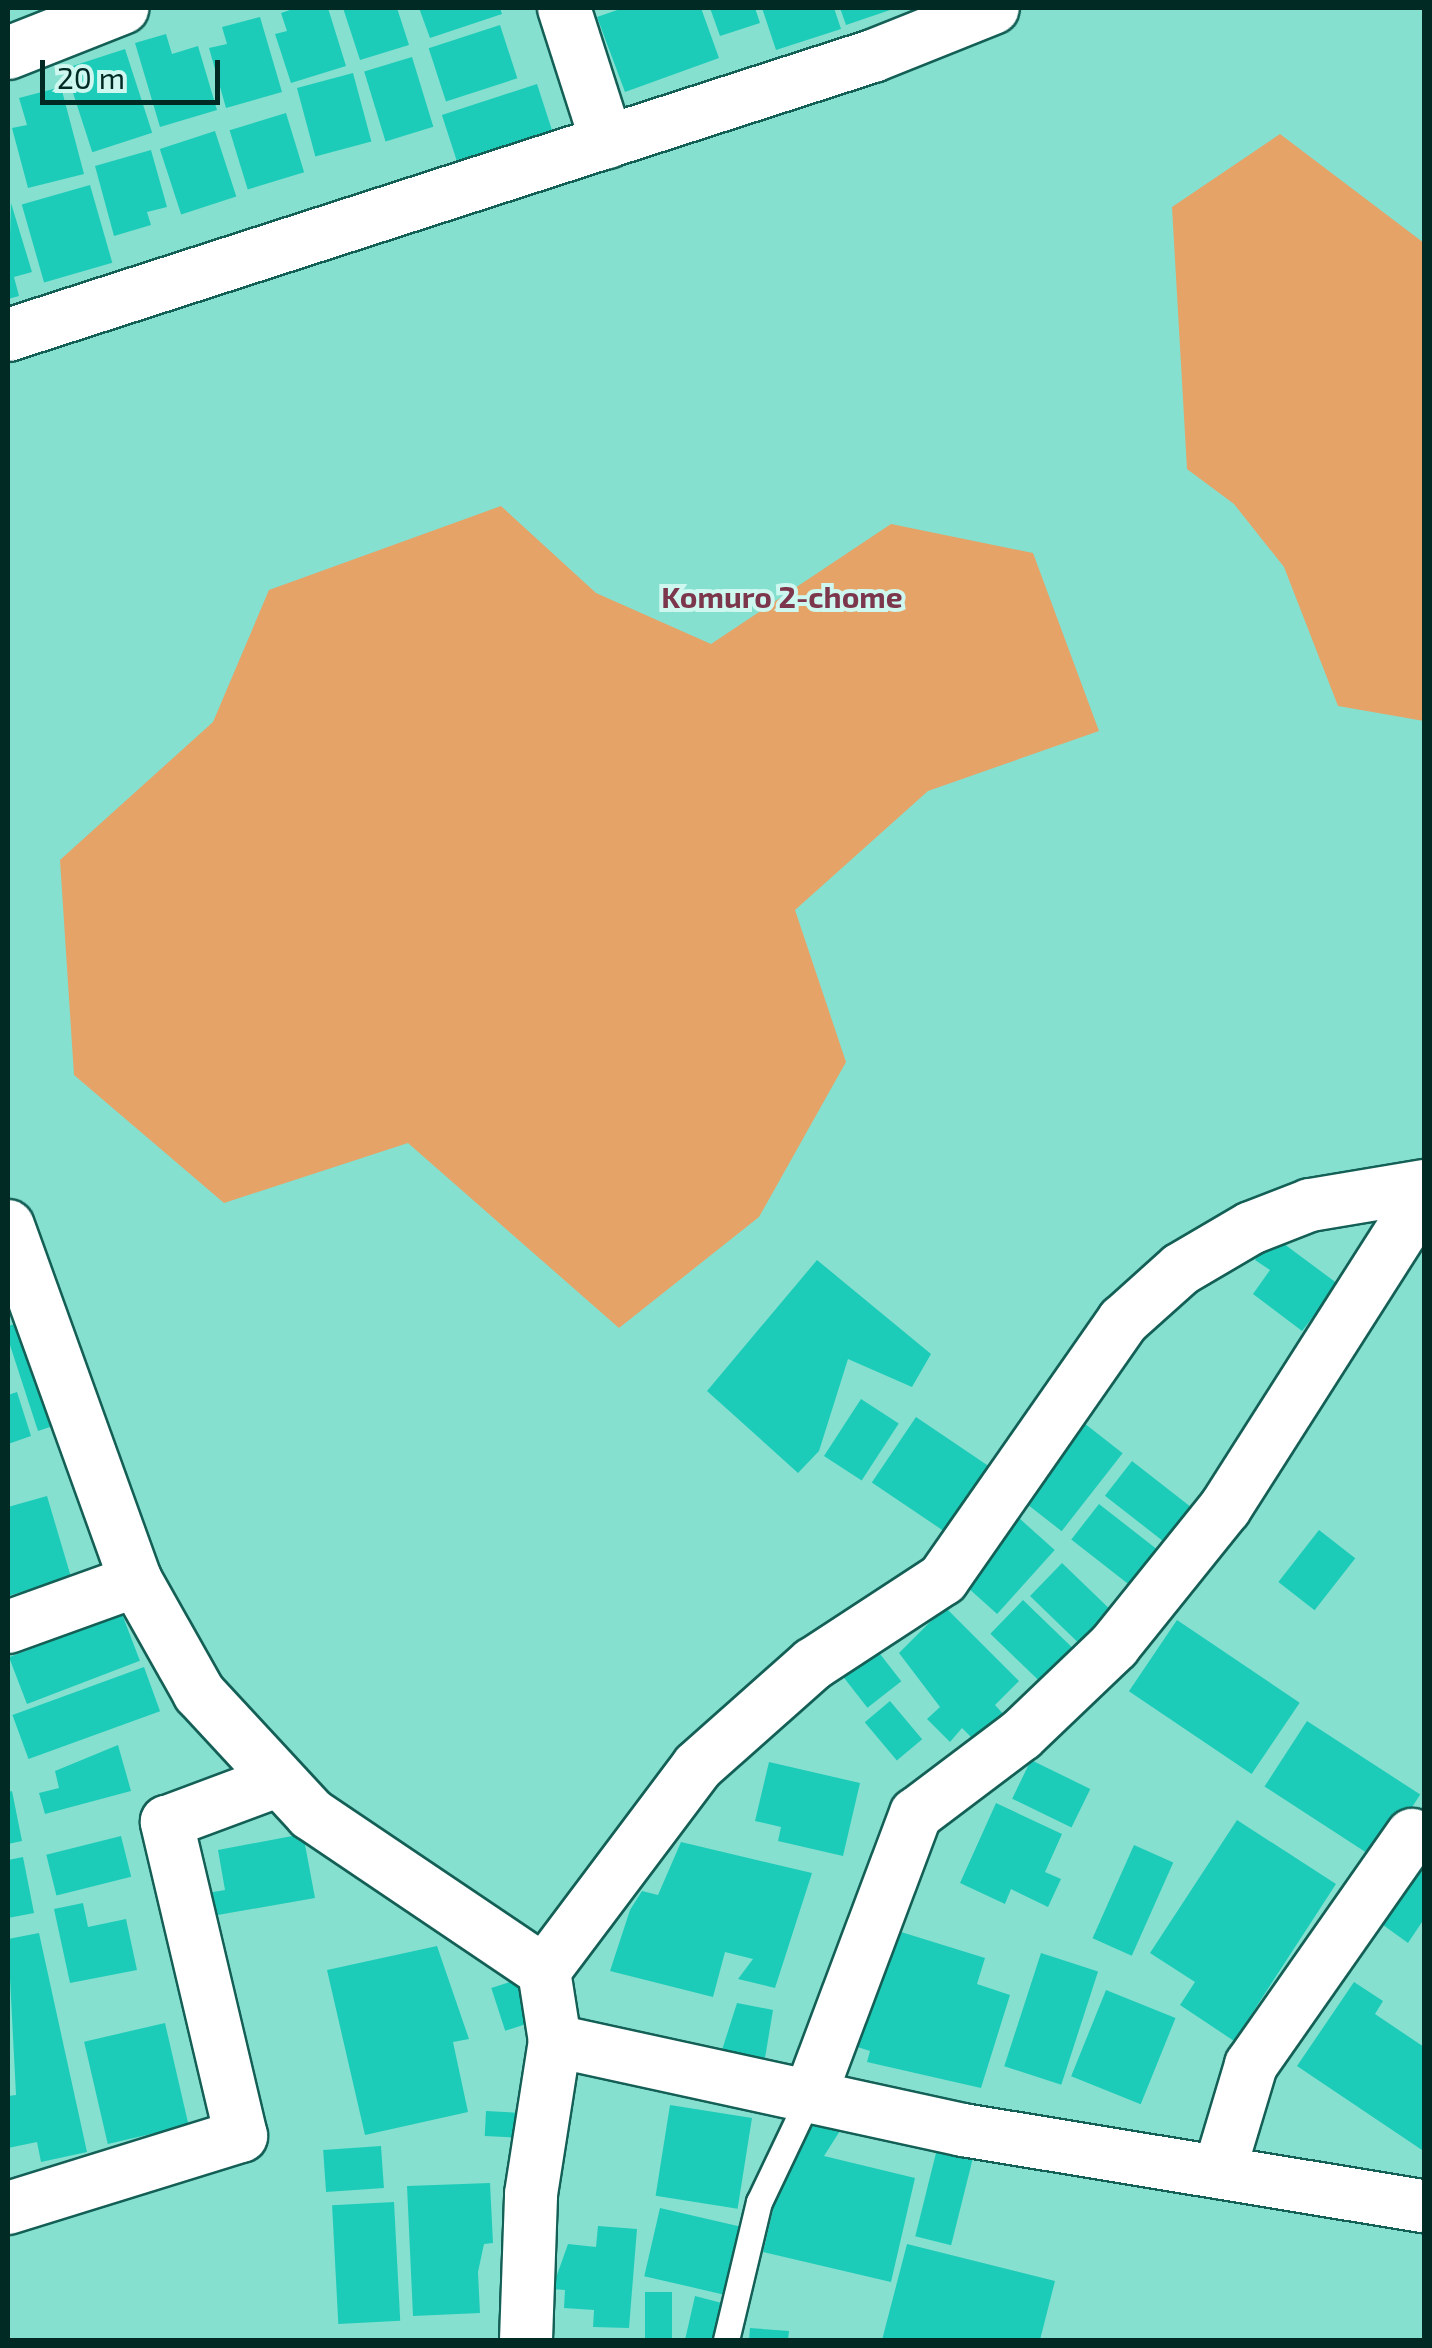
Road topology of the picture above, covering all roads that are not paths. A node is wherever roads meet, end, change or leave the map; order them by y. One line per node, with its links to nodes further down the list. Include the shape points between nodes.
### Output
1 (122, 8): 4 (street)
2 (564, 8): 5 (street)
3 (993, 8): 5 (street)
4 (8, 53)
5 (608, 142): 6 (street)
6 (8, 335)
7 (1424, 1186): 14 (street, via 1310,1204 1181,1269 1123,1320 944,1579 812,1664 698,1766)
8 (1424, 1196): 16 (street, via 1225,1508 1114,1646 1021,1735 916,1814)
9 (8, 1226): 10 (street)
10 (136, 1581): 11 (street); 12 (street, via 200,1693)
11 (8, 1627)
12 (277, 1781): 14 (street); 19 (street, via 168,1822 241,2136)
13 (1412, 1835): 17 (street, via 1251,2065)
14 (544, 1971): 15 (street)
15 (555, 2041): 16 (street); 20 (street, via 530,2194)
16 (812, 2090): 17 (street, via 964,2130); 21 (lane, via 759,2202)
17 (1219, 2172): 18 (street)
18 (1424, 2206)
19 (8, 2208)
20 (526, 2340)
21 (726, 2340)

